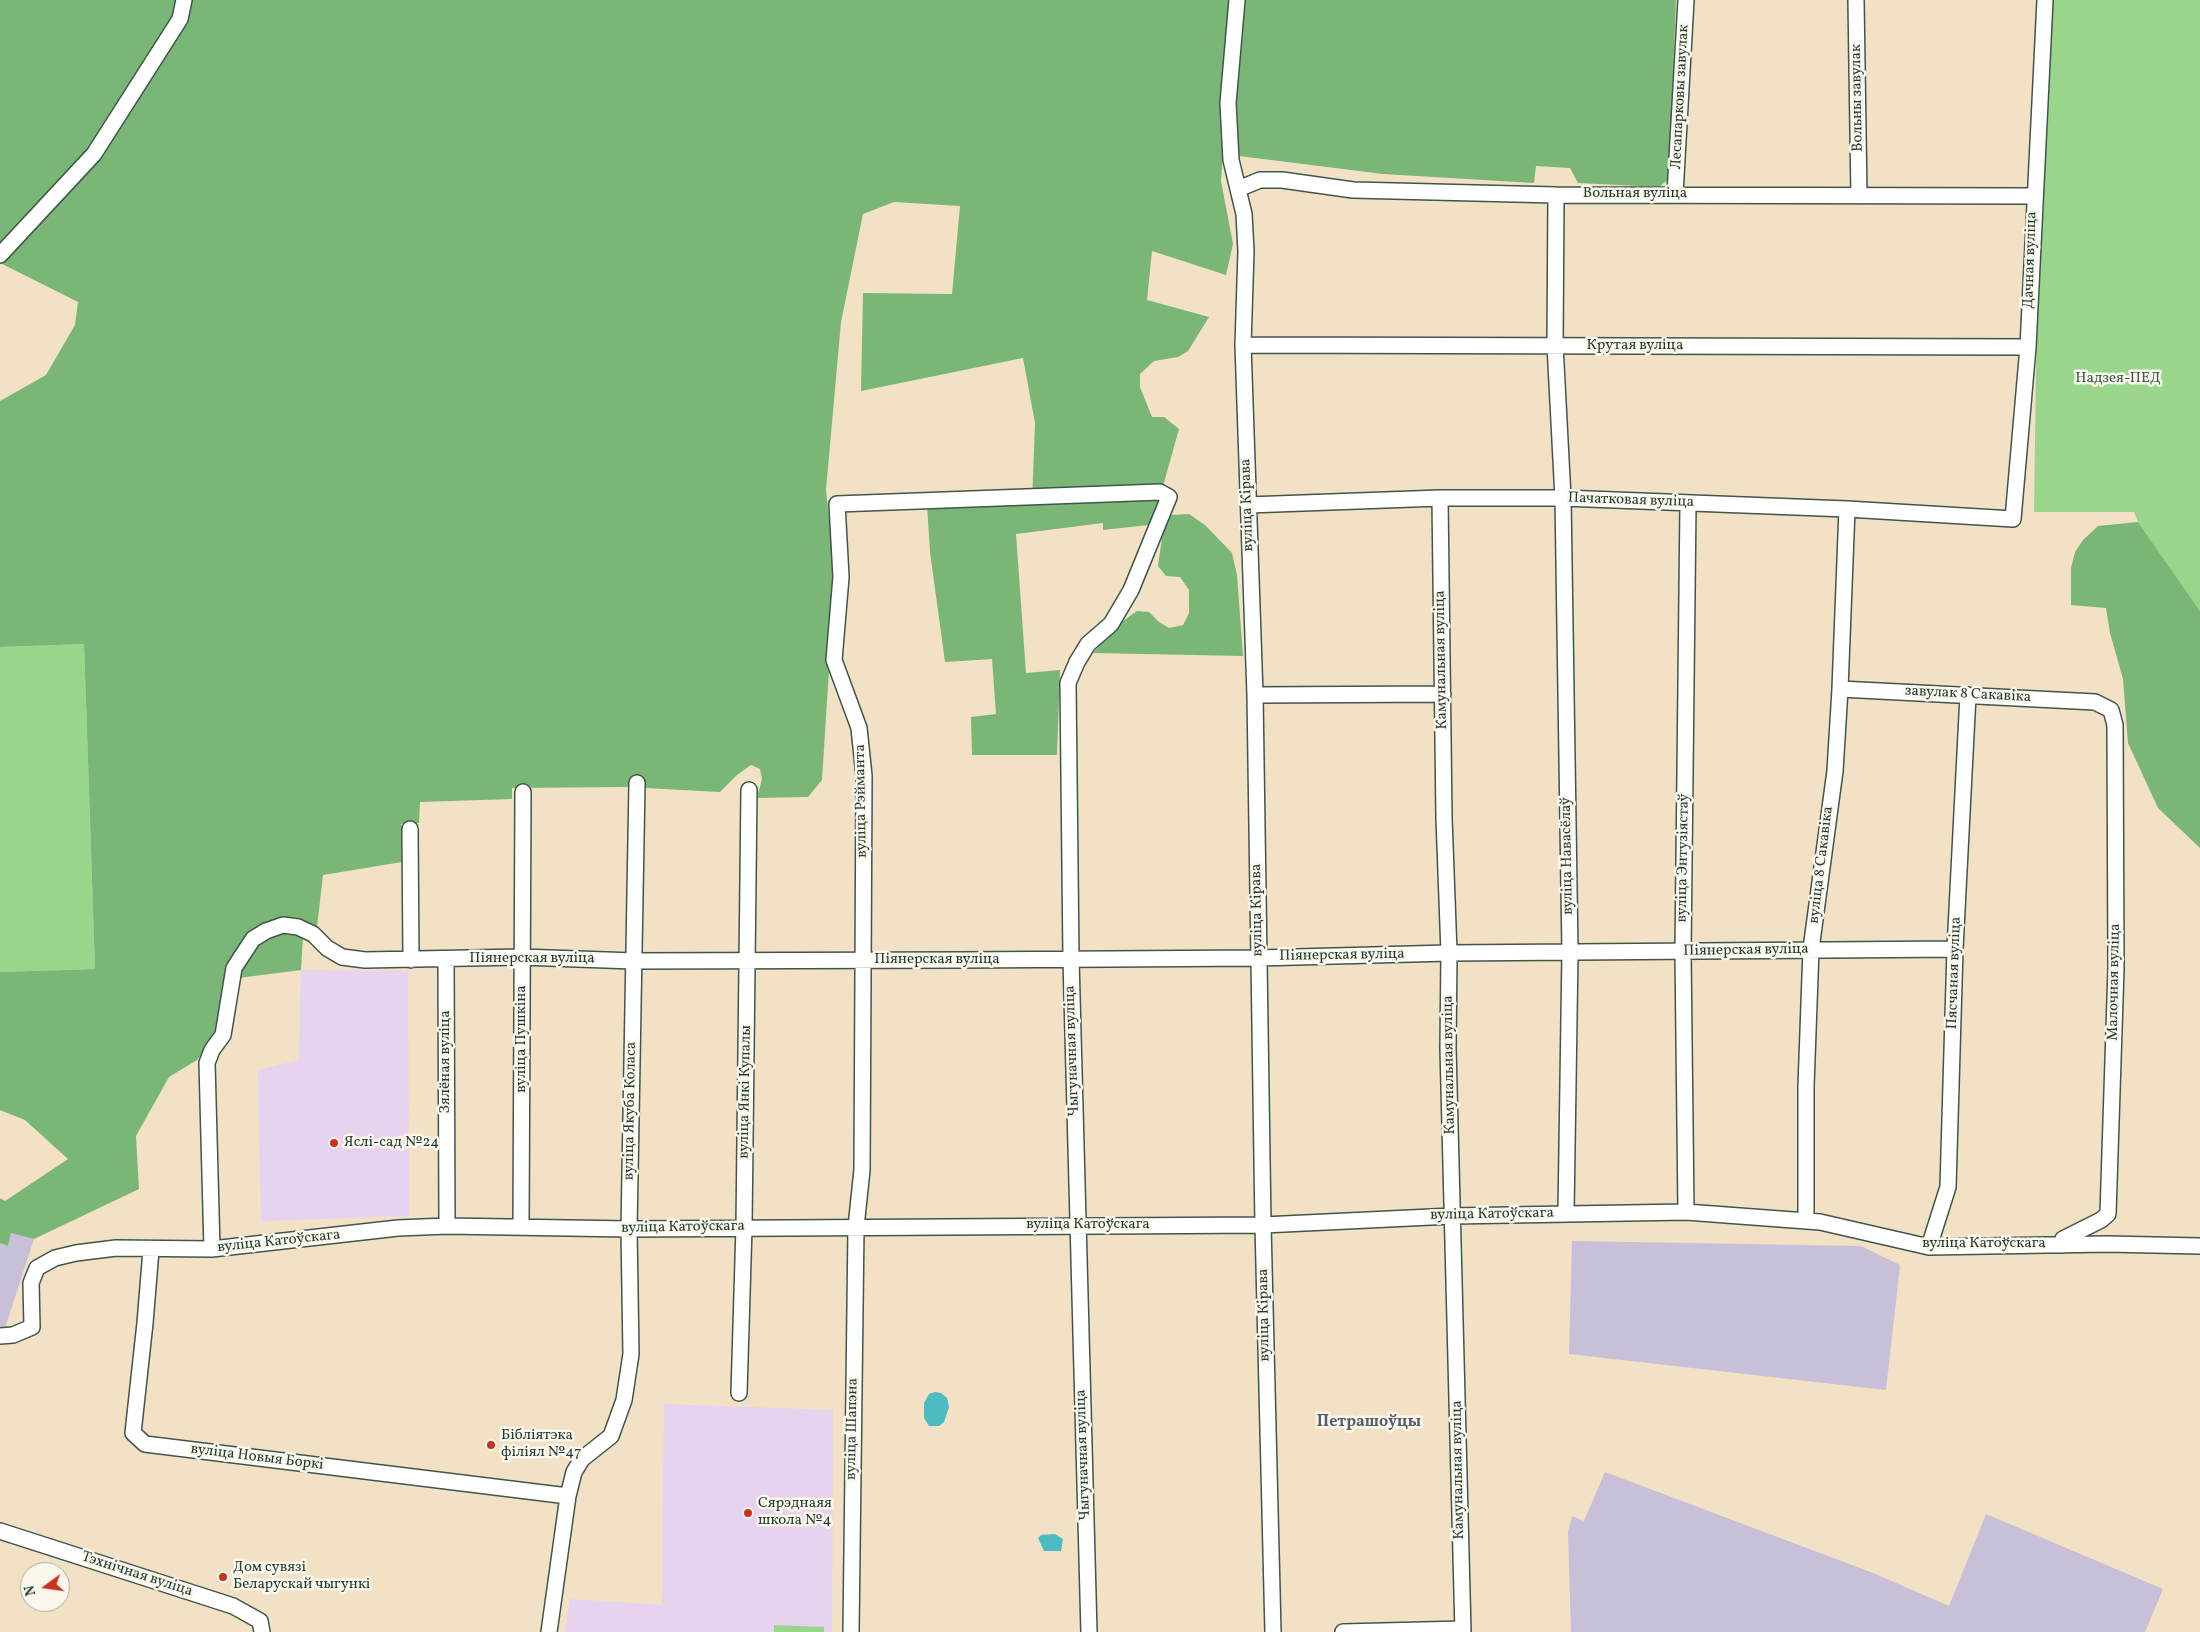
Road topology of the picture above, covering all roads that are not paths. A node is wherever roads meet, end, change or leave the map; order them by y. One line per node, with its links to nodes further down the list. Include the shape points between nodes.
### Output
1 (184, 0): 11 (street, via 180,19 94,154)
2 (1237, 0): 6 (street, вуліца Кірава, via 1228,103 1231,160)
3 (1686, 0): 7 (street, Лесапарковы завулак)
4 (1856, 0): 9 (street, Вольны завулак)
5 (2045, 0): 10 (street, Дачная вуліца)
6 (1238, 189): 8 (street, Вольная вуліца, via 1260,180 1282,180 1353,190); 12 (street, вуліца Кірава, via 1244,214 1246,252)
7 (1675, 194): 8 (street, Вольная вуліца); 9 (street, Вольная вуліца)
8 (1556, 195): 13 (street, вуліца Навасёлаў)
9 (1859, 196): 10 (street, Вольная вуліца)
10 (2033, 196): 14 (street, Дачная вуліца)
11 (0, 255)
12 (1243, 345): 13 (street, Крутая вуліца); 19 (street, вуліца Кірава)
13 (1555, 345): 14 (street, Крутая вуліца); 17 (street, вуліца Навасёлаў)
14 (2028, 347): 21 (street, Дачная вуліца)
15 (1170, 497): 39 (street, Чыгуначная вуліца, via 1130,590 1111,624 1088,644 1068,683); 43 (street, вуліца Рэйманта, via 1160,492 837,504 841,577 834,660 860,728 864,776)
16 (1440, 498): 17 (street, Пачатковая вуліца); 19 (street, Пачатковая вуліца); 23 (street, Камунальная вуліца)
17 (1563, 498): 18 (street, Пачатковая вуліца); 33 (street, вуліца Навасёлаў)
18 (1688, 503): 20 (street, Пачатковая вуліца); 34 (street, вуліца Энтузіястаў)
19 (1248, 505): 24 (street, вуліца Кірава)
20 (1847, 509): 21 (street, Пачатковая вуліца); 22 (street, вуліца 8 Сакавіка)
21 (2013, 520)
22 (1840, 689): 25 (street, завулак 8 Сакавіка); 31 (street, вуліца 8 Сакавіка, via 1834,771)
23 (1443, 694): 24 (street); 35 (street, Камунальная вуліца)
24 (1255, 695): 37 (street, вуліца Кірава)
25 (1968, 695): 26 (street, завулак 8 Сакавіка); 32 (street, Пясчаная вуліца)
26 (2095, 702): 55 (street, Малочная вуліца, via 2111,710 2115,725 2116,968 2108,1214 2063,1239)
27 (637, 783): 41 (street, вуліца Якуба Коласа)
28 (749, 790): 42 (street, вуліца Янкі Купалы)
29 (523, 792): 36 (street, вуліца Пушкіна)
30 (410, 829): 40 (street)
31 (1811, 949): 32 (street, Піянерская вуліца); 34 (street, Піянерская вуліца); 47 (street, вуліца 8 Сакавіка)
32 (1955, 949): 57 (street, Пясчаная вуліца, via 1948,1187)
33 (1570, 952): 34 (street, Піянерская вуліца); 35 (street, Піянерская вуліца); 45 (street, вуліца Навасёлаў)
34 (1683, 952): 44 (street, вуліца Энтузіястаў)
35 (1449, 953): 37 (street, Піянерская вуліца); 46 (street, Камунальная вуліца)
36 (521, 957): 38 (street, Піянерская вуліца); 41 (street, Піянерская вуліца); 51 (street, вуліца Пушкіна)
37 (1258, 958): 39 (street, Піянерская вуліца); 49 (street, вуліца Кірава)
38 (446, 959): 40 (street, Піянерская вуліца); 50 (street, Зялёная вуліца)
39 (1070, 959): 43 (street, Піянерская вуліца); 48 (street, Чыгуначная вуліца)
40 (411, 960): 58 (street, Піянерская вуліца, via 365,960 342,956 313,934 283,925 253,939 243,952 234,968 223,1035 212,1050 208,1063)
41 (634, 960): 42 (street, Піянерская вуліца); 54 (street, вуліца Якуба Коласа)
42 (748, 960): 43 (street, Піянерская вуліца); 52 (street, вуліца Янкі Купалы)
43 (862, 960): 53 (street, вуліца Рэйманта, via 862,1170)
44 (1686, 1212): 45 (street, вуліца Катоўскага); 47 (street, вуліца Катоўскага)
45 (1566, 1214): 46 (street, вуліца Катоўскага)
46 (1452, 1216): 49 (street, вуліца Катоўскага); 64 (street, Камунальная вуліца)
47 (1806, 1221): 57 (street, вуліца Катоўскага)
48 (1078, 1224): 49 (street, вуліца Катоўскага); 53 (street, вуліца Катоўскага); 68 (street, Чыгуначная вуліца)
49 (1263, 1225): 69 (street, вуліца Кірава)
50 (447, 1226): 51 (street, вуліца Катоўскага); 58 (street, вуліца Катоўскага, via 398,1228)
51 (521, 1226): 54 (street, вуліца Катоўскага)
52 (744, 1227): 53 (street, вуліца Катоўскага); 54 (street, вуліца Катоўскага); 61 (street, вуліца Янкі Купалы)
53 (856, 1227): 67 (street, вуліца Шапэна)
54 (629, 1229): 62 (street, вуліца Якуба Коласа, via 631,1354 624,1400 611,1436 582,1460 574,1472)
55 (2062, 1244): 56 (street, вуліца Катоўскага); 57 (street, вуліца Катоўскага)
56 (2200, 1246)
57 (1929, 1247)
58 (212, 1249): 59 (street, вуліца Катоўскага)
59 (150, 1250): 60 (street, вуліца Катоўскага, via 116,1248 76,1253 55,1258 37,1268 31,1283 32,1327 13,1335); 62 (street, вуліца Новыя Боркі, via 133,1434 145,1444)
60 (0, 1336)
61 (739, 1393)
62 (568, 1496): 66 (street)
63 (0, 1531): 65 (street, Тэхнічная вуліца, via 233,1606 260,1621)
64 (1463, 1631): 70 (street)
65 (262, 1632)
66 (548, 1632)
67 (851, 1632)
68 (1089, 1632)
69 (1273, 1632)
70 (1342, 1632)

